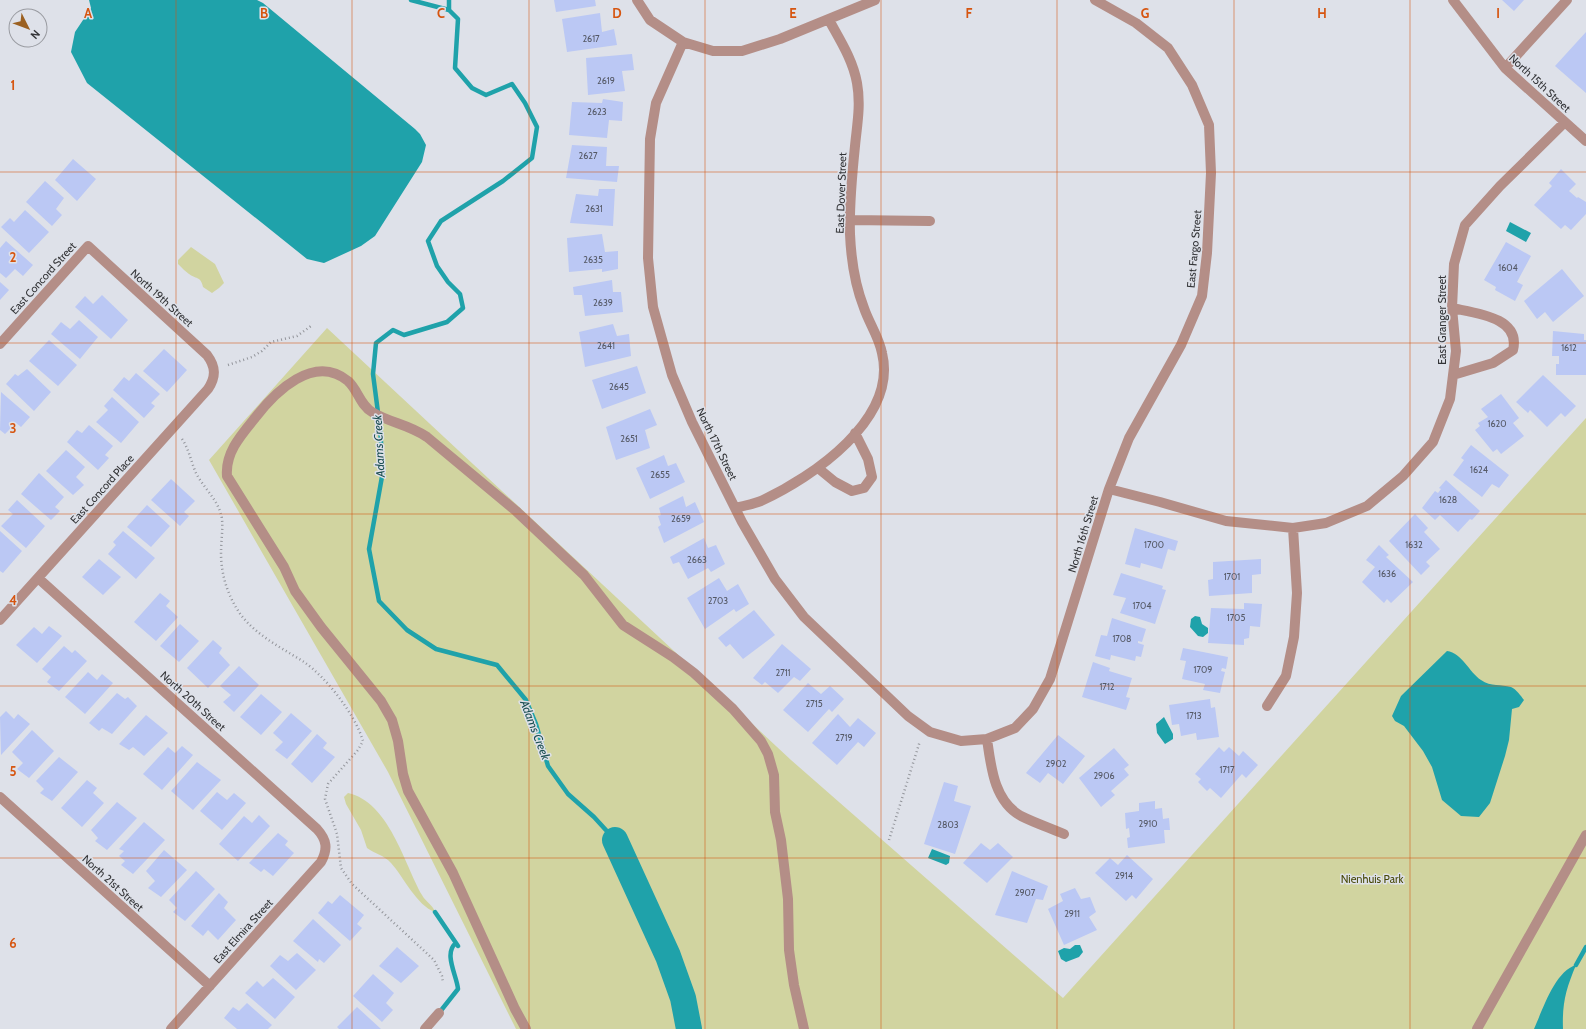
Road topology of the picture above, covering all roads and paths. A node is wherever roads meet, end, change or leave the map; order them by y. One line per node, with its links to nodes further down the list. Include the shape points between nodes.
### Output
1 (637, 0): 7 (street, via 650,20)
2 (875, 0): 6 (street)
3 (1095, 0): 23 (street, East Fargo Street, via 1136,23 1168,48 1192,86 1209,125 1211,173 1202,296 1181,345 1129,438)
4 (1453, 0): 8 (street, North 15th Street)
5 (1566, 0): 8 (street)
6 (829, 20): 7 (street, via 742,51 713,51); 11 (street, East Dover Street, via 848,55 857,82 859,110)
7 (684, 42): 24 (street, North 17th Street, via 656,104 650,138 648,258 653,306 672,375 692,422)
8 (1505, 68): 9 (street, North 15th Street)
9 (1565, 122): 10 (street, North 15th Street); 14 (street, East Granger Street, via 1465,224 1454,264)
10 (1586, 141)
11 (850, 220): 12 (street); 20 (street, East Dover Street, via 853,264 863,306 882,353 884,379 873,412)
12 (930, 221)
13 (88, 246): 16 (street, East Concord Street); 18 (street, North 19th Street, via 207,355)
14 (1452, 308): 19 (street, East Granger Street, via 1456,351); 19 (street, via 1482,314 1500,322 1509,328 1515,341 1513,350 1493,363)
15 (311, 326): 17 (path, via 297,336 271,342 252,357)
16 (0, 344)
17 (228, 365)
18 (215, 370): 26 (street, East Concord Place, via 208,389)
19 (1453, 375): 25 (street, East Granger Street, via 1450,399 1433,442 1402,476 1367,506 1326,523)
20 (855, 433): 22 (street, East Dover Street); 22 (street, via 868,459 872,477 864,488 852,491 835,482)
21 (182, 439): 36 (path, via 196,473 218,504 222,520 223,577 231,599 242,615 261,634 322,677 360,732 363,741 328,784 325,799 338,834 341,868 352,884 434,960)
22 (818, 468): 24 (street, East Dover Street, via 760,501)
23 (1109, 489): 25 (street, North 16th Street, via 1226,521); 29 (street, North 16th Street, via 1050,679 1033,709 1015,728)
24 (735, 508): 29 (street, North 17th Street, via 775,579 804,617 908,716 930,732 960,741)
25 (1293, 528): 28 (street, via 1297,593 1294,637 1286,676)
26 (38, 578): 27 (street, East Concord Place); 35 (street, North 20th Street, via 317,829)
27 (0, 620)
28 (1267, 706)
29 (987, 739): 32 (street, via 992,772 1008,805 1021,815)
30 (920, 741): 34 (path)
31 (0, 797): 37 (street, North 21st Street)
32 (1064, 834)
33 (1586, 835): 43 (street)
34 (889, 840)
35 (326, 845): 37 (street, East Elmira Street, via 321,862)
36 (443, 982)
37 (210, 986): 39 (street, East Elmira Street)
38 (438, 1013): 40 (street)
39 (171, 1029)
40 (424, 1029)
41 (526, 1029): 42 (street, via 511,1002 453,874 408,791 392,720 381,701 295,591 284,567 227,476 226,465 231,452 246,428 275,396 297,378 309,373 339,376 348,382 364,406 372,413 403,424 427,437 516,511 584,575 623,625 694,673 733,709 761,741 774,775 775,812 788,899 790,963)
42 (804, 1029)
43 (1477, 1029)

